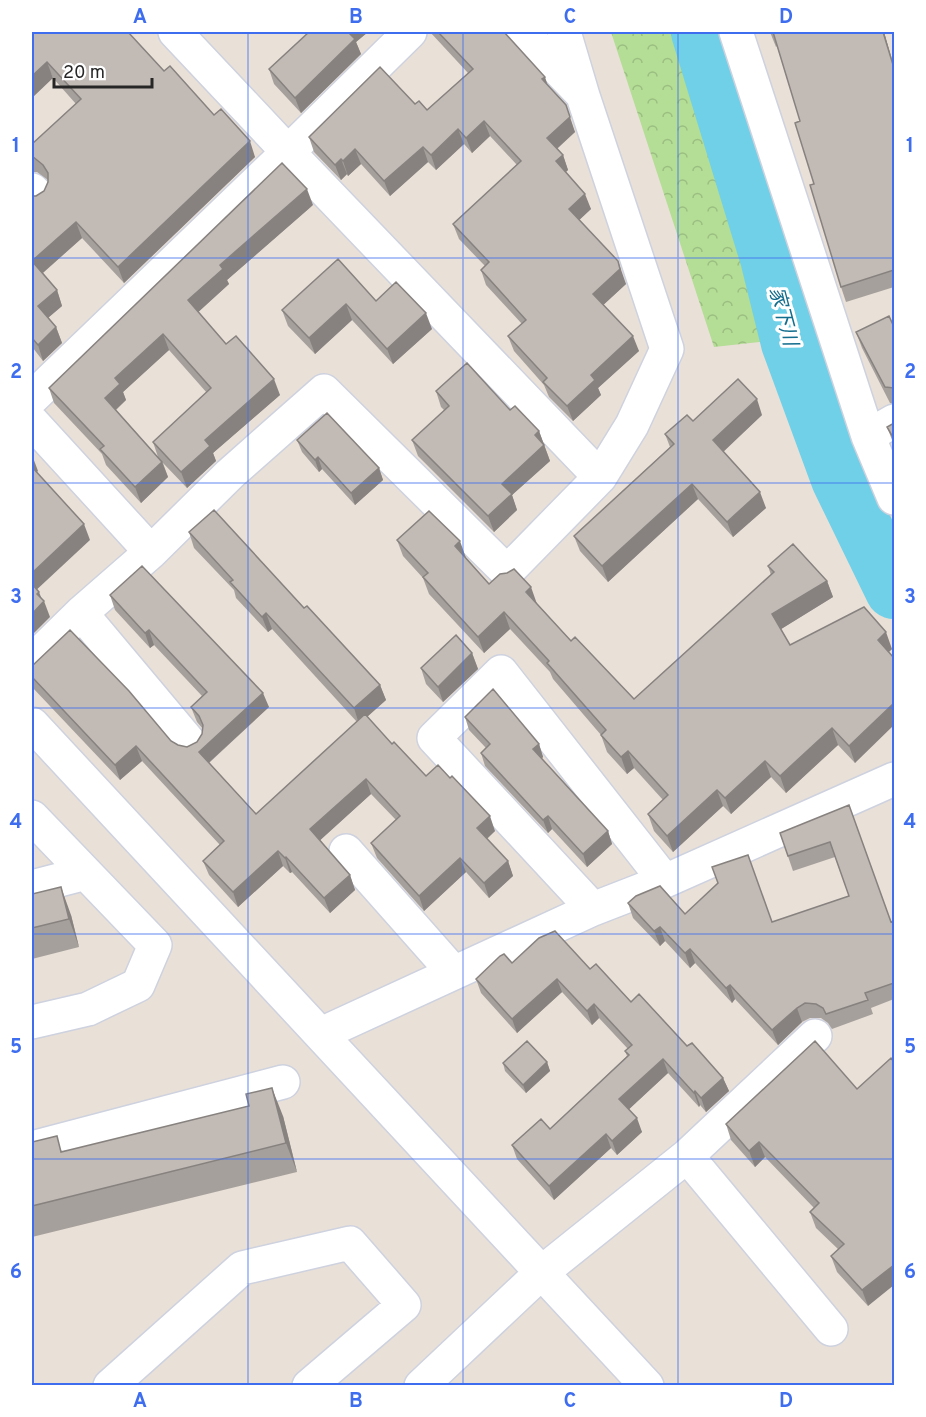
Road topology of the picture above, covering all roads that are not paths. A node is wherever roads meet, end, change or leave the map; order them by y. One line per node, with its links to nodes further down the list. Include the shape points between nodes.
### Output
1 (176, 32): 7 (street)
2 (410, 32): 7 (street)
3 (522, 32): 6 (street)
4 (564, 32): 6 (street)
5 (736, 32): 10 (street)
6 (583, 96): 11 (street, via 667,349 632,425)
7 (288, 152): 8 (street); 11 (street)
8 (32, 398)
9 (32, 422): 13 (street)
10 (881, 429): 12 (street)
11 (600, 477): 13 (street, via 507,572 324,392 230,474)
12 (894, 498)
13 (151, 552): 14 (street)
14 (81, 614): 15 (street); 17 (street)
15 (32, 661)
16 (32, 724): 27 (street)
17 (190, 743)
18 (894, 778): 22 (street)
19 (32, 817): 21 (street)
20 (345, 851): 25 (street)
21 (86, 873): 23 (street); 26 (street, via 155,945 138,985 88,1010)
22 (665, 881): 24 (street); 24 (street, via 501,672 434,738)
23 (32, 887)
24 (592, 909): 25 (street)
25 (454, 973): 27 (street)
26 (32, 1022)
27 (321, 1034): 32 (street)
28 (815, 1036): 31 (street)
29 (283, 1082): 30 (street)
30 (32, 1148)
31 (687, 1156): 32 (street); 33 (street)
32 (542, 1273): 36 (street); 37 (street)
33 (831, 1329)
34 (110, 1386): 35 (street, via 242,1268 350,1243 404,1305)
35 (309, 1386)
36 (421, 1386)
37 (646, 1386)

